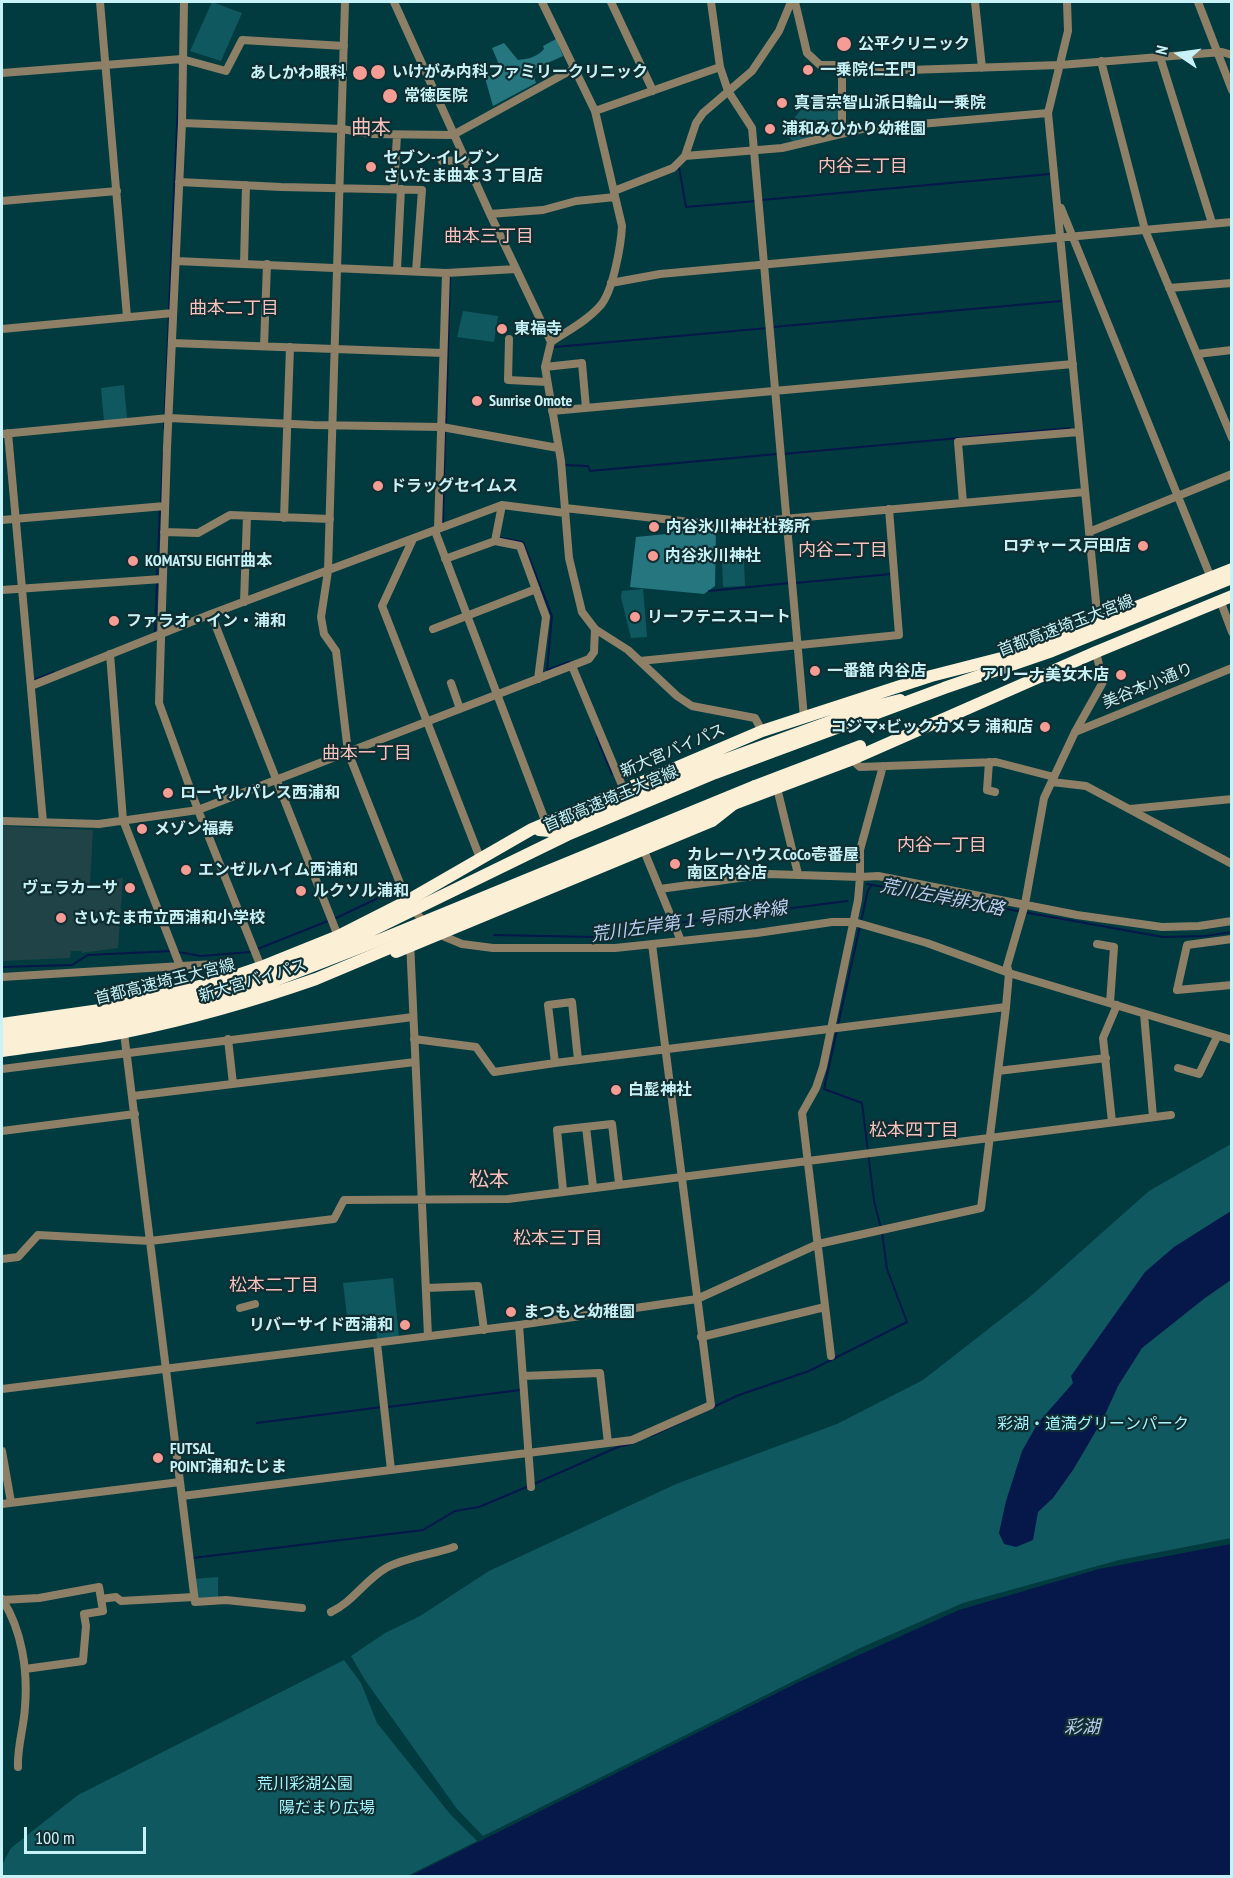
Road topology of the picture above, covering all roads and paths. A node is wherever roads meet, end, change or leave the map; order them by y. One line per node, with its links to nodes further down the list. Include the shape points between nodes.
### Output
1 (100, 2): 18 (street)
2 (184, 2): 16 (street)
3 (345, 2): 12 (street)
4 (394, 2): 34 (street)
5 (542, 2): 21 (street)
6 (611, 2): 26 (street)
7 (711, 2): 22 (street)
8 (793, 2): 19 (street, via 807,53 820,65); 27 (street, via 752,72)
9 (975, 2): 23 (street)
10 (1067, 2): 20 (street, via 1068,31)
11 (1198, 2): 13 (street)
12 (344, 46): 16 (street, via 242,40 226,72); 31 (street)
13 (1218, 52): 14 (street); 15 (street); 25 (street)
14 (1232, 55)
15 (1160, 57): 17 (street); 49 (street)
16 (182, 59): 18 (street); 30 (street)
17 (1101, 62): 20 (street); 50 (street)
18 (105, 64): 24 (street); 43 (street)
19 (842, 65): 23 (street, via 908,70); 32 (street)
20 (1060, 65): 23 (street); 29 (street)
21 (575, 68): 28 (street); 34 (street)
22 (720, 68): 26 (street); 27 (street)
23 (982, 68)
24 (2, 74)
25 (1232, 90)
26 (653, 91): 28 (street)
27 (728, 91): 35 (street, via 752,128); 36 (street, via 696,123)
28 (595, 111): 44 (street)
29 (1048, 113): 32 (street); 45 (street)
30 (182, 123): 31 (street); 39 (street)
31 (342, 129): 33 (street); 41 (street)
32 (842, 134): 35 (street, via 782,148)
33 (397, 135): 34 (street); 42 (street)
34 (453, 135): 37 (street)
35 (754, 150): 36 (street); 56 (street)
36 (686, 156): 44 (street, via 674,168)
37 (465, 160): 38 (street); 47 (street)
38 (442, 161)
39 (179, 182): 40 (street); 53 (street)
40 (246, 185): 41 (street); 54 (street)
41 (340, 188): 42 (street); 57 (street)
42 (398, 189): 59 (street); 60 (street, via 422,190)
43 (117, 190): 46 (street); 66 (street)
44 (615, 194): 47 (street, via 543,210); 62 (street, via 622,236)
45 (1058, 199): 51 (street); 52 (street)
46 (2, 201)
47 (489, 214): 58 (street)
48 (1232, 222): 49 (street)
49 (1212, 224): 50 (street)
50 (1145, 230): 51 (street); 64 (street)
51 (1073, 237): 52 (street); 93 (street)
52 (1061, 238): 56 (street); 77 (street)
53 (176, 261): 54 (street); 65 (street)
54 (243, 263): 55 (street)
55 (267, 264): 57 (street); 71 (street)
56 (763, 264): 62 (street); 80 (street)
57 (337, 268): 59 (street); 73 (street)
58 (516, 269): 61 (street); 69 (street)
59 (397, 270): 60 (street)
60 (416, 271): 61 (street)
61 (446, 273): 75 (street)
62 (610, 283): 69 (street, via 602,304 590,316)
63 (1232, 284): 64 (street)
64 (1169, 288): 76 (street)
65 (173, 314): 66 (street); 70 (street)
66 (127, 317): 67 (street)
67 (2, 329)
68 (509, 339): 79 (street, via 508,380)
69 (551, 342): 78 (street)
70 (172, 344): 71 (street); 83 (street)
71 (264, 346): 72 (street)
72 (290, 347): 73 (street); 84 (street)
73 (335, 349): 75 (street); 85 (street)
74 (1232, 350): 76 (street)
75 (443, 353): 86 (street)
76 (1197, 354): 89 (street)
77 (1072, 364): 80 (street); 87 (street)
78 (545, 368): 79 (street); 81 (street, via 582,363)
79 (547, 382): 82 (street)
80 (774, 391): 81 (street); 101 (street)
81 (586, 408): 82 (street)
82 (552, 411): 90 (street)
83 (169, 418): 84 (street); 88 (street); 96 (street)
84 (287, 424): 85 (street); 100 (street)
85 (333, 425): 86 (street); 103 (street)
86 (442, 427): 90 (street); 105 (street)
87 (1079, 432): 92 (street); 94 (street, via 958,442)
88 (5, 434): 102 (street)
89 (1232, 438)
90 (558, 448): 98 (street)
91 (1232, 474): 93 (street)
92 (1085, 492): 94 (street); 107 (street)
93 (1178, 495): 107 (street); 113 (street)
94 (963, 503): 97 (street)
95 (502, 505): 98 (street); 105 (street); 109 (street)
96 (165, 506): 102 (street); 106 (street)
97 (889, 509): 101 (street); 129 (street, via 899,635)
98 (565, 510): 101 (street, via 717,525); 126 (street, via 569,558 582,612)
99 (247, 516): 100 (street); 106 (street, via 230,515 198,533); 121 (street)
100 (284, 518): 103 (street)
101 (786, 518): 129 (street)
102 (15, 519): 104 (street); 116 (street)
103 (330, 519): 112 (street)
104 (2, 520)
105 (436, 530): 108 (street); 110 (street)
106 (164, 532): 115 (street)
107 (1089, 532): 124 (street)
108 (413, 539): 112 (street); 142 (street, via 381,606)
109 (495, 541): 110 (street); 117 (street, via 520,546)
110 (446, 559): 123 (street)
111 (1232, 569): 113 (highway, 新大宮バイパス)
112 (328, 571): 121 (street); 145 (street, via 321,617 324,634 336,651)
113 (1211, 578): 124 (highway, 新大宮バイパス)
114 (1232, 578): 138 (highway, 首都高速埼玉大宮線, bridge, via 1052,651)
115 (162, 579): 116 (street); 128 (street)
116 (23, 589): 119 (street); 137 (street)
117 (536, 589): 123 (street); 135 (street, via 546,617)
118 (1232, 589): 151 (highway, 首都高速埼玉大宮線, via 845,753)
119 (2, 590)
120 (1226, 598): 127 (street); 130 (highway, 新大宮バイパス)
121 (244, 602): 122 (street)
122 (211, 614): 128 (street); 149 (street)
123 (466, 614): 125 (street); 139 (street)
124 (1098, 623): 141 (highway, 新大宮バイパス, via 1017,654 931,676)
125 (433, 629)
126 (595, 629): 132 (street); 133 (street, via 594,652 589,659)
127 (1232, 632)
128 (160, 635): 131 (street); 157 (street, via 159,703)
129 (798, 646): 132 (street); 141 (street)
130 (1096, 652): 144 (street, via 1102,682); 146 (highway, 新大宮バイパス)
131 (110, 654): 137 (street); 158 (street)
132 (640, 661): 143 (street, via 692,706 755,718)
133 (572, 666): 135 (street); 153 (street)
134 (1232, 668): 144 (street, 美谷本小通り)
135 (538, 679): 139 (street)
136 (451, 683): 140 (street)
137 (31, 686): 160 (street)
138 (944, 688): 162 (highway, bridge, via 868,708 711,765 550,831); 195 (highway, 首都高速埼玉大宮線, bridge, via 715,773 567,835 309,957 178,1000 84,1020)
139 (497, 695): 140 (street); 161 (street)
140 (460, 709): 142 (street)
141 (804, 718): 143 (highway, 新大宮バイパス)
142 (427, 722): 145 (street); 164 (street)
143 (762, 732): 153 (highway, 新大宮バイパス)
144 (1075, 732): 150 (street)
145 (348, 752): 149 (street); 169 (street)
146 (851, 759): 148 (street, via 860,767); 152 (highway, 新大宮バイパス)
147 (989, 762): 148 (street); 150 (street); 154 (street, via 987,790)
148 (883, 766): 167 (street, via 860,850)
149 (276, 780): 157 (street); 175 (street)
150 (1053, 780): 156 (street, via 1086,786); 170 (street, via 1044,798)
151 (756, 786): 186 (highway, bridge, via 712,821 343,975); 201 (highway, 首都高速埼玉大宮線, bridge, via 266,984 134,1021)
152 (777, 788): 163 (highway, 新大宮バイパス); 166 (street)
153 (624, 790): 161 (highway, 新大宮バイパス)
154 (995, 792)
155 (1232, 799): 156 (street)
156 (1130, 809): 165 (street)
157 (198, 810): 158 (street); 183 (street)
158 (123, 820): 160 (street, via 99,824); 182 (street)
159 (2, 821): 160 (street)
160 (43, 822)
161 (546, 823): 162 (highway, 新大宮バイパス)
162 (532, 829): 164 (highway, 新大宮バイパス)
163 (641, 843): 168 (street); 171 (highway, 新大宮バイパス)
164 (480, 858): 169 (highway, 新大宮バイパス)
165 (1232, 864)
166 (798, 874): 167 (street); 168 (street, via 768,874)
167 (860, 878): 170 (street, via 878,876); 173 (street)
168 (660, 889): 178 (street)
169 (407, 901): 174 (street); 175 (highway, 新大宮バイパス)
170 (1024, 906): 172 (street, via 1162,927); 184 (street, via 1007,966)
171 (470, 915): 174 (highway, 新大宮バイパス); 179 (street, via 457,929)
172 (1232, 921)
173 (858, 923): 178 (street, via 832,922); 184 (street); 194 (street)
174 (430, 931): 177 (highway, 新大宮バイパス); 179 (street)
175 (338, 936): 183 (highway, 新大宮バイパス)
176 (1232, 939): 188 (street, via 1187,945 1177,990)
177 (410, 940): 186 (highway, 新大宮バイパス); 192 (street)
178 (681, 941): 180 (street)
179 (462, 944): 180 (street, via 546,949)
180 (652, 944): 202 (street)
181 (1097, 944): 189 (street, via 1114,946)
182 (180, 966): 185 (street); 187 (street, via 214,964)
183 (261, 967): 187 (highway, 新大宮バイパス)
184 (1009, 973): 189 (street); 190 (street)
185 (2, 977)
186 (316, 979): 196 (highway, 新大宮バイパス, via 203,1014)
187 (220, 981): 193 (highway, 新大宮バイパス, via 100,1010)
188 (1232, 985)
189 (1113, 1004): 191 (street); 205 (street, via 1103,1038)
190 (1006, 1007): 194 (street); 211 (street)
191 (1144, 1014): 197 (street, via 1173,1018); 216 (street)
192 (413, 1017): 198 (street); 199 (street)
193 (2, 1024)
194 (836, 1028): 202 (street); 221 (street, via 818,1082 802,1113)
195 (2, 1031)
196 (124, 1032): 203 (highway, 新大宮バイパス); 204 (street)
197 (1217, 1037): 200 (street); 209 (street, via 1199,1074)
198 (414, 1039): 207 (street); 208 (street, via 476,1047 494,1072)
199 (228, 1040): 204 (street); 212 (street)
200 (1232, 1040)
201 (2, 1042)
202 (665, 1049): 206 (street); 222 (street)
203 (2, 1051)
204 (127, 1052): 210 (street); 213 (street)
205 (1106, 1058): 211 (street); 217 (street)
206 (578, 1060): 208 (street); 208 (street, via 572,1002 548,1005)
207 (416, 1062): 212 (street); 226 (street)
208 (555, 1063)
209 (1178, 1068)
210 (2, 1069)
211 (998, 1071): 220 (street)
212 (233, 1084): 213 (street)
213 (133, 1096): 214 (street)
214 (135, 1114): 219 (street); 227 (street)
215 (1171, 1114): 216 (street)
216 (1153, 1117): 217 (street)
217 (1112, 1122): 220 (street)
218 (586, 1127): 223 (street, via 612,1124); 224 (street); 225 (street, via 557,1130)
219 (2, 1131)
220 (990, 1139): 221 (street); 228 (street, via 981,1208)
221 (808, 1161): 222 (street); 228 (street)
222 (681, 1176): 223 (street); 231 (street)
223 (619, 1184): 224 (street)
224 (593, 1187): 225 (street)
225 (563, 1190): 226 (street, via 508,1199)
226 (422, 1201): 227 (street, via 344,1200 334,1219); 230 (street)
227 (150, 1241): 229 (street, via 38,1235 18,1257); 241 (street)
228 (818, 1244): 231 (street); 234 (street)
229 (2, 1259)
230 (426, 1288): 236 (street, via 478,1286); 237 (street)
231 (697, 1299): 235 (street); 238 (street)
232 (255, 1304): 233 (street)
233 (240, 1308)
234 (825, 1308): 238 (street); 240 (street)
235 (519, 1325): 236 (street); 242 (street)
236 (484, 1330): 237 (street)
237 (428, 1336): 239 (street)
238 (701, 1337): 244 (street, via 711,1405 632,1440)
239 (376, 1343): 241 (street); 247 (street)
240 (831, 1356)
241 (166, 1369): 243 (street); 248 (street)
242 (523, 1376): 244 (street, via 600,1373); 246 (street)
243 (2, 1389)
244 (608, 1443): 246 (street)
245 (2, 1451): 251 (street)
246 (528, 1453): 247 (street); 249 (street)
247 (391, 1470): 250 (street)
248 (180, 1482): 250 (street); 251 (street)
249 (531, 1487)
250 (182, 1496): 254 (street)
251 (11, 1502): 252 (street)
252 (2, 1504)
253 (453, 1547): 258 (street, via 386,1568 344,1606)
254 (194, 1597): 255 (street); 257 (street, via 195,1602 226,1600)
255 (101, 1599): 256 (street, via 99,1587); 259 (street, via 103,1611 84,1614 83,1661)
256 (2, 1600): 259 (street, via 13,1620)
257 (302, 1608)
258 (331, 1612)
259 (25, 1669): 260 (street, via 26,1706)
260 (18, 1767)

